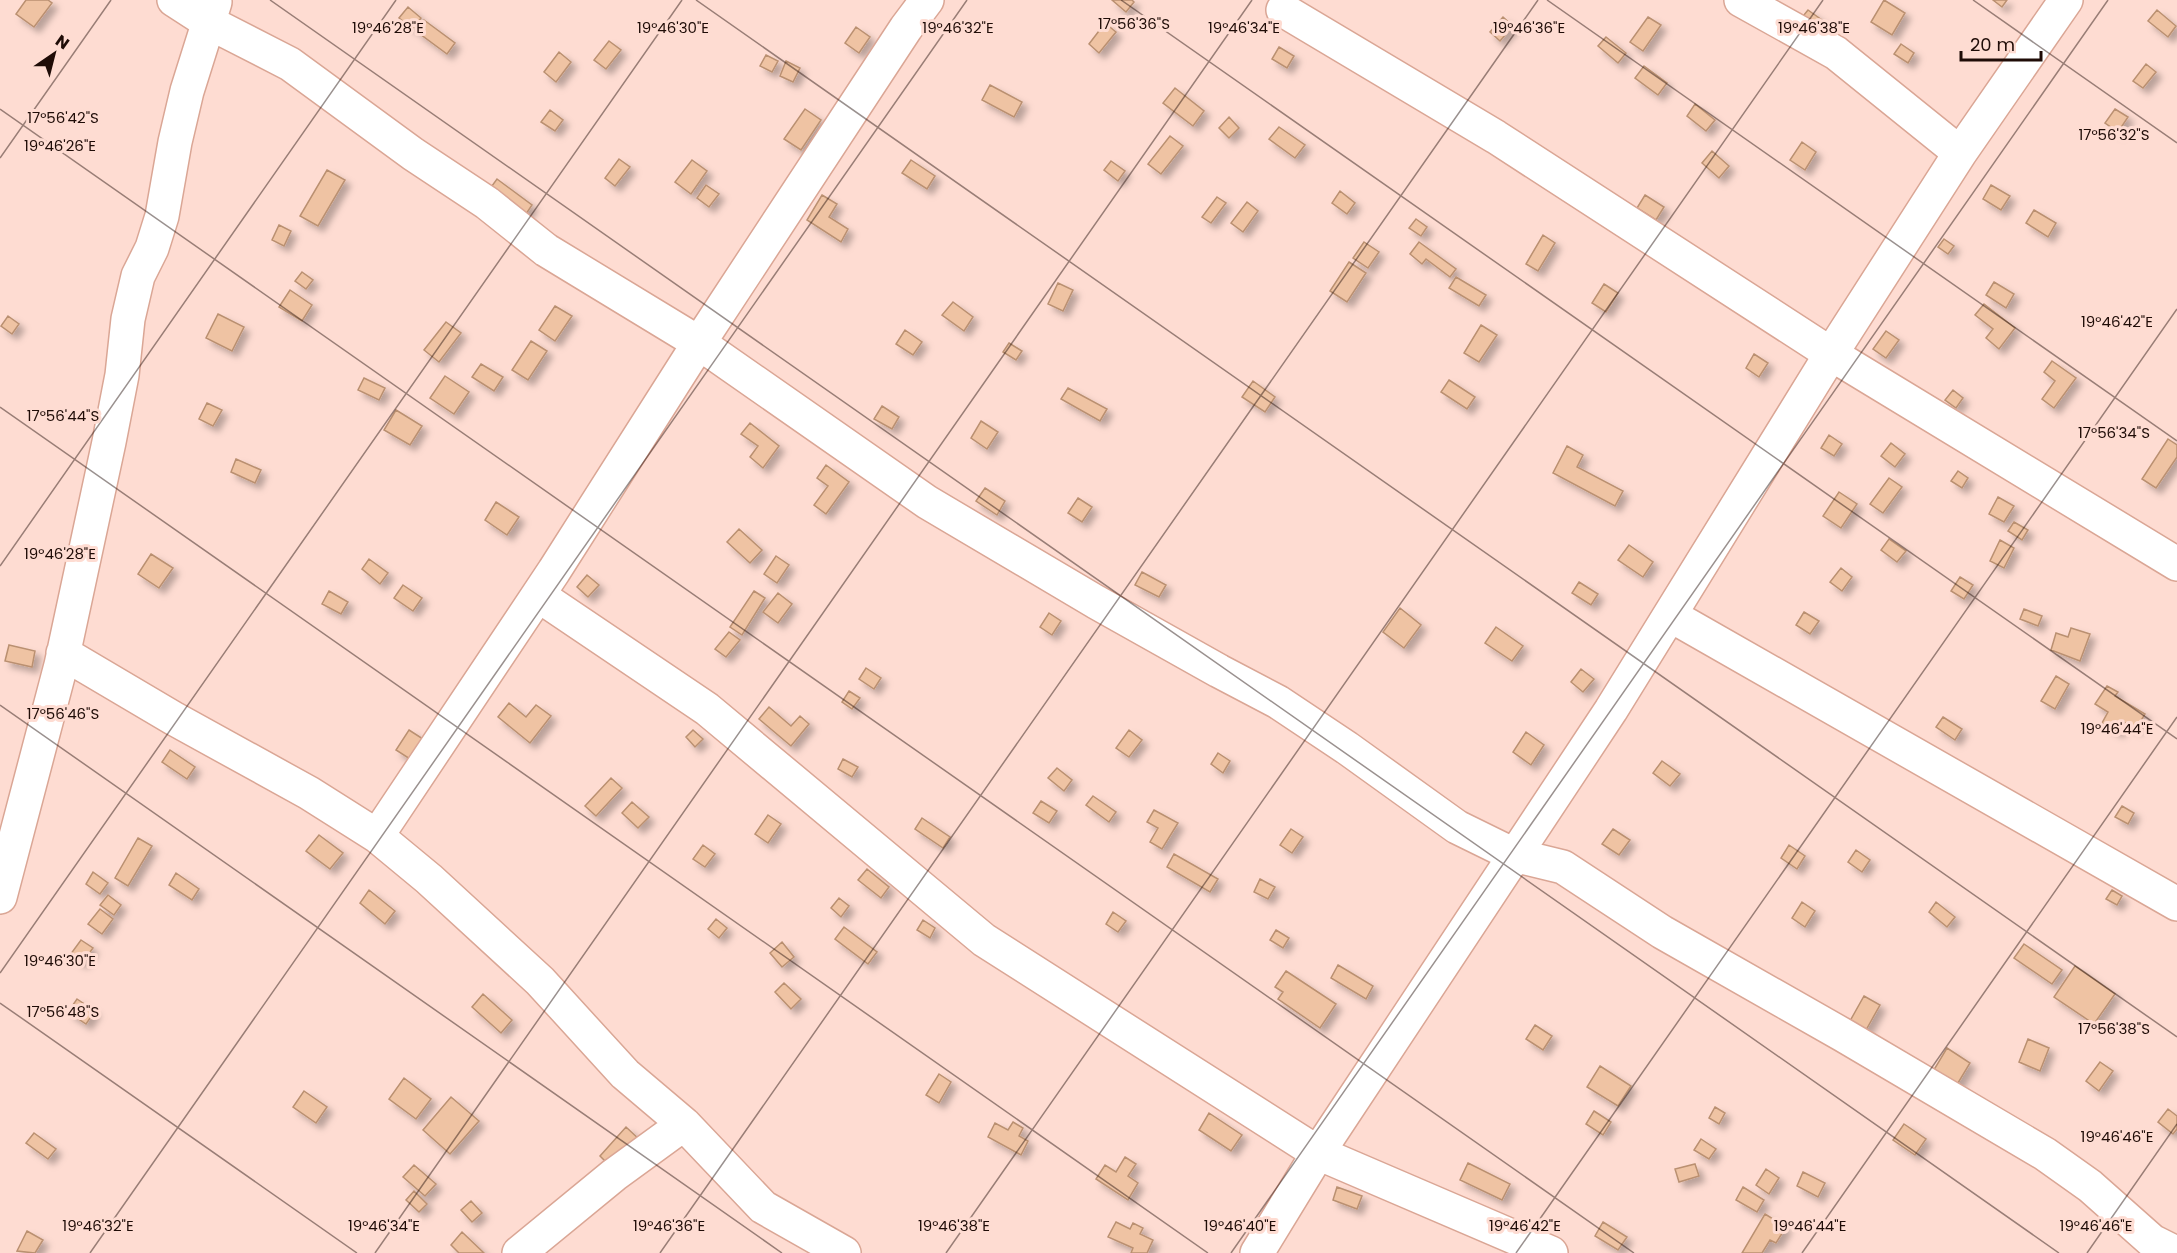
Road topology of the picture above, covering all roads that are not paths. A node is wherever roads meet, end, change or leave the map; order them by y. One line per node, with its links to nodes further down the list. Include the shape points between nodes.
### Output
1 (174, 0): 6 (street)
2 (927, 0): 8 (street)
3 (1741, 0): 7 (street, via 1836,53)
4 (2066, 0): 7 (street)
5 (1283, 10): 9 (street, via 1496,137)
6 (212, 11): 8 (street, via 487,203 546,250); 13 (street, via 187,91 162,216 138,276 109,442)
7 (1960, 153): 9 (street)
8 (699, 343): 11 (street); 15 (street, via 927,502 1117,614 1278,702 1457,827)
9 (1831, 354): 10 (street); 12 (street)
10 (2177, 564)
11 (538, 595): 14 (street); 19 (street, via 707,709 984,940)
12 (1670, 615): 15 (street); 17 (street)
13 (63, 653): 14 (street); 16 (street)
14 (377, 836): 18 (street, via 540,981 625,1074)
15 (1514, 855): 19 (street); 24 (street, via 1563,867 1662,932 2045,1154 2090,1186 2152,1241)
16 (0, 897)
17 (2177, 903)
18 (684, 1124): 20 (street); 21 (street, via 764,1207)
19 (1318, 1154): 22 (street); 23 (street)
20 (519, 1253)
21 (844, 1253)
22 (1257, 1253)
23 (1551, 1253)
24 (2176, 1253)

